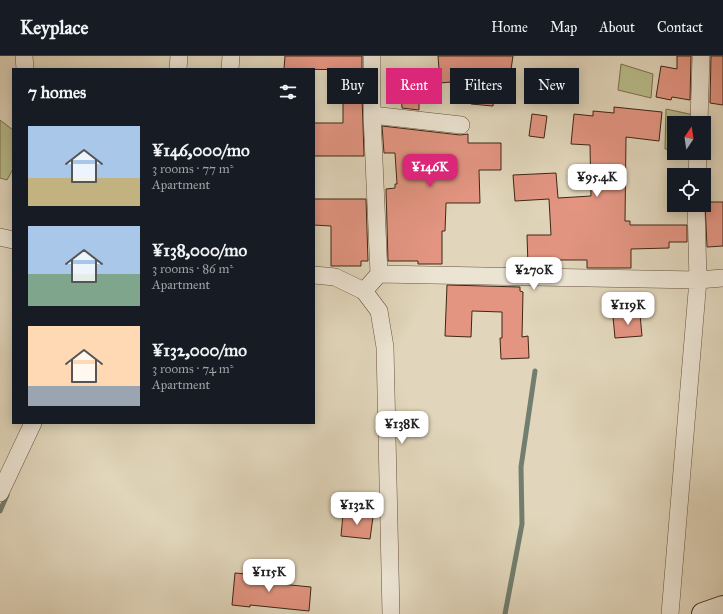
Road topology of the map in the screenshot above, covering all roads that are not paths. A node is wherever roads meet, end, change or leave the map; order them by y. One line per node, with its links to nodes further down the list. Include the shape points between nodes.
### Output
1 (24, 56): 6 (street)
2 (179, 56): 7 (street)
3 (231, 56): 8 (street)
4 (372, 56): 9 (street)
5 (701, 56): 10 (street)
6 (24, 68)
7 (178, 68)
8 (230, 68)
9 (372, 115): 11 (street); 15 (street)
10 (699, 116)
11 (461, 125)
12 (696, 212): 18 (street)
13 (0, 237): 14 (street)
14 (12, 240)
15 (379, 274): 18 (street); 19 (street)
16 (315, 275): 19 (street, via 335,277)
17 (723, 278): 18 (street)
18 (698, 280): 24 (street)
19 (364, 291): 23 (street, via 379,311 385,347)
20 (33, 424): 21 (street)
21 (0, 493)
22 (723, 607): 25 (street)
23 (391, 614)
24 (670, 614)
25 (703, 614)

